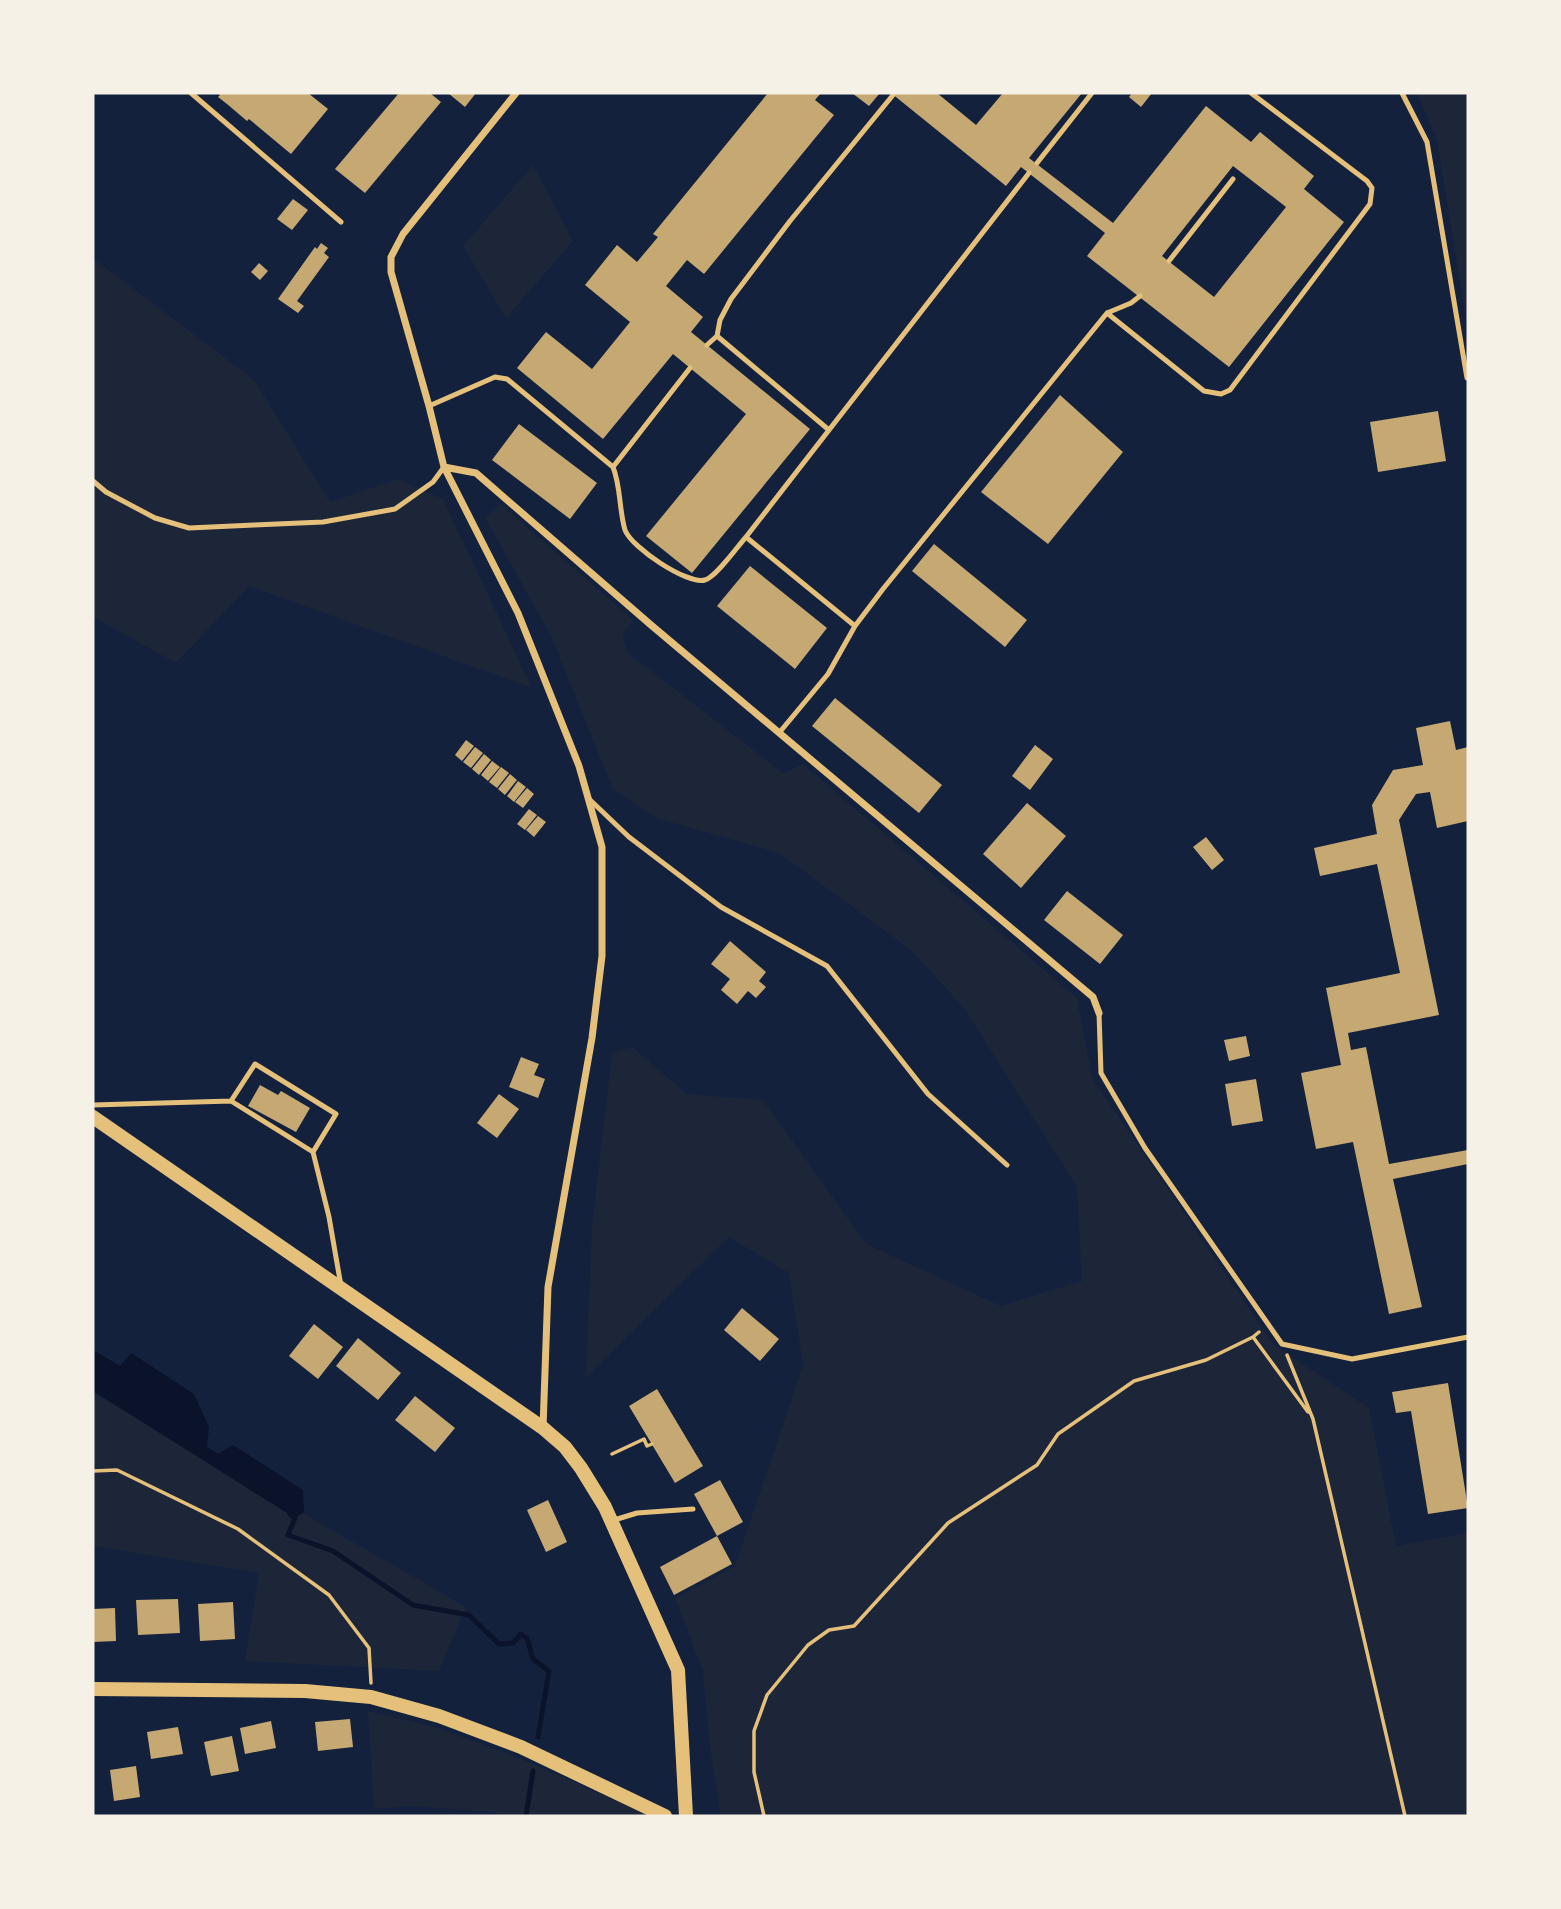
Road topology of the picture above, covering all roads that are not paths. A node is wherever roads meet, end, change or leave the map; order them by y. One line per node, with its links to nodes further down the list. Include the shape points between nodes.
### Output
1 (191, 93): 10 (lane)
2 (516, 93): 18 (street, via 403,233 391,257 391,272)
3 (1092, 93): 7 (lane)
4 (1251, 93): 13 (lane, via 1367,181 1372,188 1370,204 1230,390 1221,394 1204,391)
5 (1402, 93): 17 (lane, via 1427,142)
6 (893, 95): 14 (lane, via 731,299)
7 (1037, 163)
8 (1029, 173): 19 (lane)
9 (1233, 179): 11 (lane)
10 (341, 222)
11 (1169, 261)
12 (1140, 296): 13 (lane)
13 (1107, 313): 24 (lane)
14 (716, 336): 15 (lane); 19 (lane)
15 (707, 345)
16 (690, 368): 21 (lane)
17 (1467, 378)
18 (429, 406): 20 (street); 21 (lane, via 501,377)
19 (829, 430): 23 (lane)
20 (444, 467): 22 (lane, via 433,482 395,509 323,522 268,525 189,528 155,518); 25 (street, via 476,473); 26 (street, via 518,613)
21 (613, 467): 23 (lane, via 630,540 689,579 710,578)
22 (93, 481)
23 (746, 537): 24 (lane)
24 (855, 626): 25 (lane, via 828,674)
25 (779, 733): 27 (street, via 1093,997)
26 (588, 798): 32 (lane, via 629,837 721,907 827,966 929,1094); 35 (street, via 602,847 602,956 548,1287)
27 (1099, 1013): 34 (lane, via 1101,1073 1145,1148 1282,1344 1352,1359)
28 (231, 1101): 29 (lane); 31 (lane); 31 (lane, via 255,1063 336,1114)
29 (93, 1105)
30 (93, 1117): 33 (main road)
31 (313, 1152): 33 (lane)
32 (1007, 1165)
33 (341, 1289): 35 (main road)
34 (1468, 1337)
35 (543, 1428): 37 (main road, via 581,1468)
36 (693, 1509): 37 (lane, via 637,1513)
37 (611, 1521): 40 (main road, via 678,1670)
38 (93, 1689): 39 (main road, via 305,1691 371,1697 521,1747)
39 (665, 1816)
40 (686, 1816)

